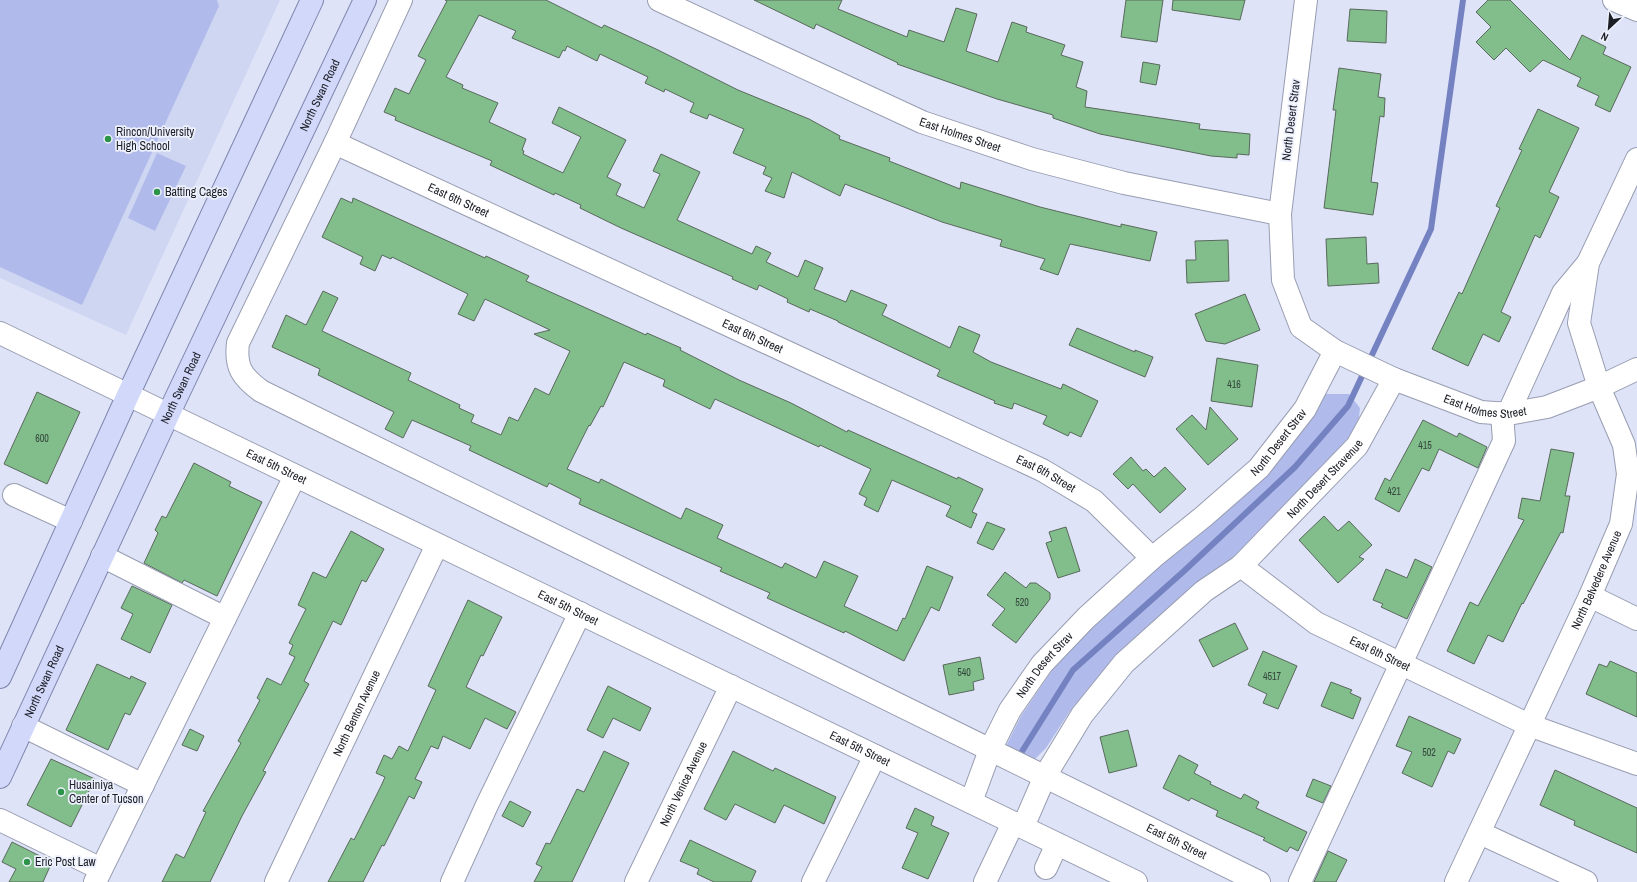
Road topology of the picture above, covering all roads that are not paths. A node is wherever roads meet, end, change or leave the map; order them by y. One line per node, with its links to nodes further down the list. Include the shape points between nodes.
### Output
1 (312, 0): 18 (main road)
2 (365, 0): 20 (main road, North Swan Road)
3 (401, 0): 8 (street)
4 (659, 0): 11 (street, East Holmes Street, via 922,122 1032,159 1124,183)
5 (1306, 0): 11 (street, North Desert Strav)
6 (1614, 0): 7 (street)
7 (1637, 10)
8 (335, 143): 27 (street, East 6th Street, via 1042,470 1094,501); 38 (street, East 5th Street, via 238,343 236,357 247,380 261,391)
9 (1637, 159): 10 (street, North Belvedere Avenue)
10 (1631, 186): 12 (street, North Belvedere Avenue)
11 (1280, 214): 14 (street, North Desert Strav, via 1282,280 1301,327)
12 (1588, 263): 17 (street, North Belvedere Avenue, via 1579,323); 19 (street, North Belvedere Avenue, via 1563,293)
13 (0, 333): 18 (street, East 5th Street)
14 (1335, 351): 16 (street, East Holmes Street); 27 (street, North Desert Strav, via 1305,409 1259,468)
15 (1637, 369): 17 (street, East Holmes Street)
16 (1394, 379): 19 (street, East Holmes Street, via 1481,412); 28 (street, North Desert Stravenue, via 1357,446)
17 (1599, 387): 19 (street, East Holmes Street, via 1547,407); 22 (street, North Belvedere Avenue, via 1624,445)
18 (128, 395): 20 (street, East 5th Street); 24 (main road)
19 (1505, 413): 33 (street, via 1504,442)
20 (168, 415): 21 (street, East 5th Street); 26 (main road, North Swan Road)
21 (295, 476): 25 (street, East 5th Street); 31 (street)
22 (1633, 476): 29 (street, North Belvedere Avenue, via 1621,524)
23 (14, 495): 24 (street)
24 (71, 521): 34 (main road)
25 (437, 545): 30 (street, East 5th Street); 51 (street, North Benton Avenue)
26 (102, 556): 31 (street); 36 (main road, North Swan Road)
27 (1152, 558): 38 (street, North Desert Strav, via 1086,618 1042,664 1010,710)
28 (1241, 566): 33 (street, East 6th Street, via 1316,622); 41 (street, via 1204,592 1124,663 1082,715)
29 (1590, 596): 32 (street); 37 (street, North Belvedere Avenue)
30 (580, 614): 35 (street, East 5th Street); 52 (street)
31 (225, 618): 43 (street)
32 (1637, 619)
33 (1401, 664): 37 (street, East 6th Street); 58 (street)
34 (0, 677)
35 (731, 686): 39 (street, East 5th Street); 53 (street, North Venice Avenue)
36 (23, 726): 42 (main road, North Swan Road); 43 (street)
37 (1529, 726): 40 (street, East 6th Street); 47 (street, North Belvedere Avenue)
38 (990, 750): 41 (street, East 5th Street); 44 (street, North Desert Strav)
39 (875, 756): 44 (street, East 5th Street); 54 (street)
40 (1637, 764)
41 (1045, 776): 46 (street); 57 (street, East 5th Street)
42 (0, 777)
43 (143, 785): 50 (street)
44 (971, 802): 46 (street, East 5th Street)
45 (0, 820): 50 (street)
46 (1018, 825): 48 (street, East 5th Street); 55 (street)
47 (1480, 833): 59 (street, North Belvedere Avenue); 60 (street)
48 (1057, 844): 49 (street); 56 (street, East 5th Street)
49 (1046, 868)
50 (98, 876)
51 (276, 882)
52 (452, 882)
53 (636, 882)
54 (813, 882)
55 (985, 882)
56 (1136, 882)
57 (1258, 882)
58 (1300, 882)
59 (1456, 882)
60 (1586, 882)

